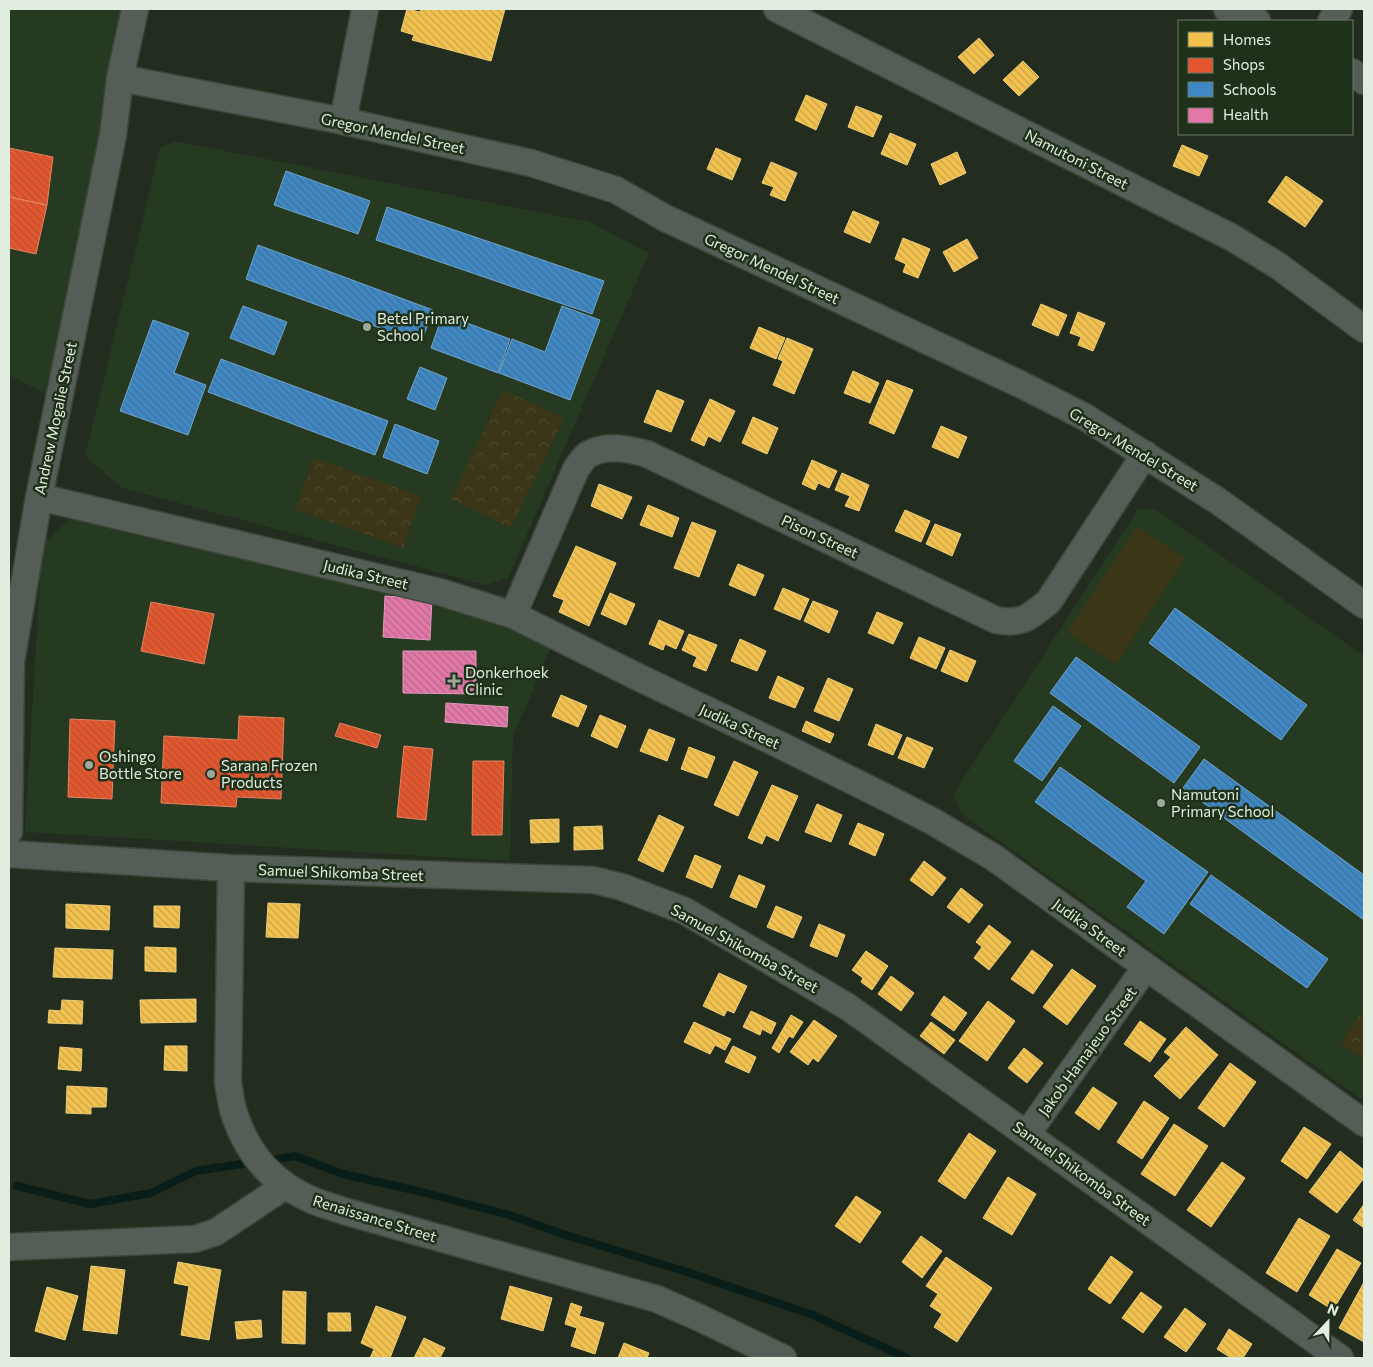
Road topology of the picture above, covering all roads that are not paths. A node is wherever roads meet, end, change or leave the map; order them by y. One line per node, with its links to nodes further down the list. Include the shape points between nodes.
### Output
1 (135, 9): 9 (street, Andrew Mogalie Street)
2 (366, 9): 11 (street)
3 (777, 9): 12 (street, Namutoni Street, via 1231,237 1276,265)
4 (1227, 9): 6 (street)
5 (1339, 9): 7 (street)
6 (1254, 20)
7 (1332, 20)
8 (1353, 73): 10 (street)
9 (120, 78): 11 (street, Gregor Mendel Street); 14 (street, Andrew Mogalie Street, via 114,135)
10 (1364, 81)
11 (343, 121): 13 (street, Gregor Mendel Street, via 531,163 616,190 665,218 1085,417)
12 (1364, 329)
13 (1145, 454): 15 (street, Gregor Mendel Street, via 1218,501); 16 (street, Pison Street, via 1049,600 1037,612 1022,620 1008,622 996,620 648,454 625,448 604,449 587,454 576,469)
14 (38, 497): 16 (street, Judika Street, via 440,592); 17 (street, Andrew Mogalie Street)
15 (1364, 605)
16 (513, 615): 21 (street, Judika Street, via 932,821 993,857)
17 (10, 662): 18 (street, Andrew Mogalie Street)
18 (9, 832)
19 (9, 854): 20 (street, Samuel Shikomba Street)
20 (231, 868): 23 (street, Samuel Shikomba Street, via 594,880 622,887 685,911 848,1007); 24 (street, Renaissance Street, via 228,1082 234,1115 247,1143 258,1162)
21 (1146, 967): 22 (street, Judika Street); 23 (street, Jakob Hamajeuo Street)
22 (1364, 1124)
23 (1027, 1134): 27 (street, Samuel Shikomba Street)
24 (285, 1186): 25 (street, via 216,1232 195,1239); 26 (street, Renaissance Street, via 347,1212 657,1300)
25 (9, 1248)
26 (783, 1358)
27 (1340, 1358)

